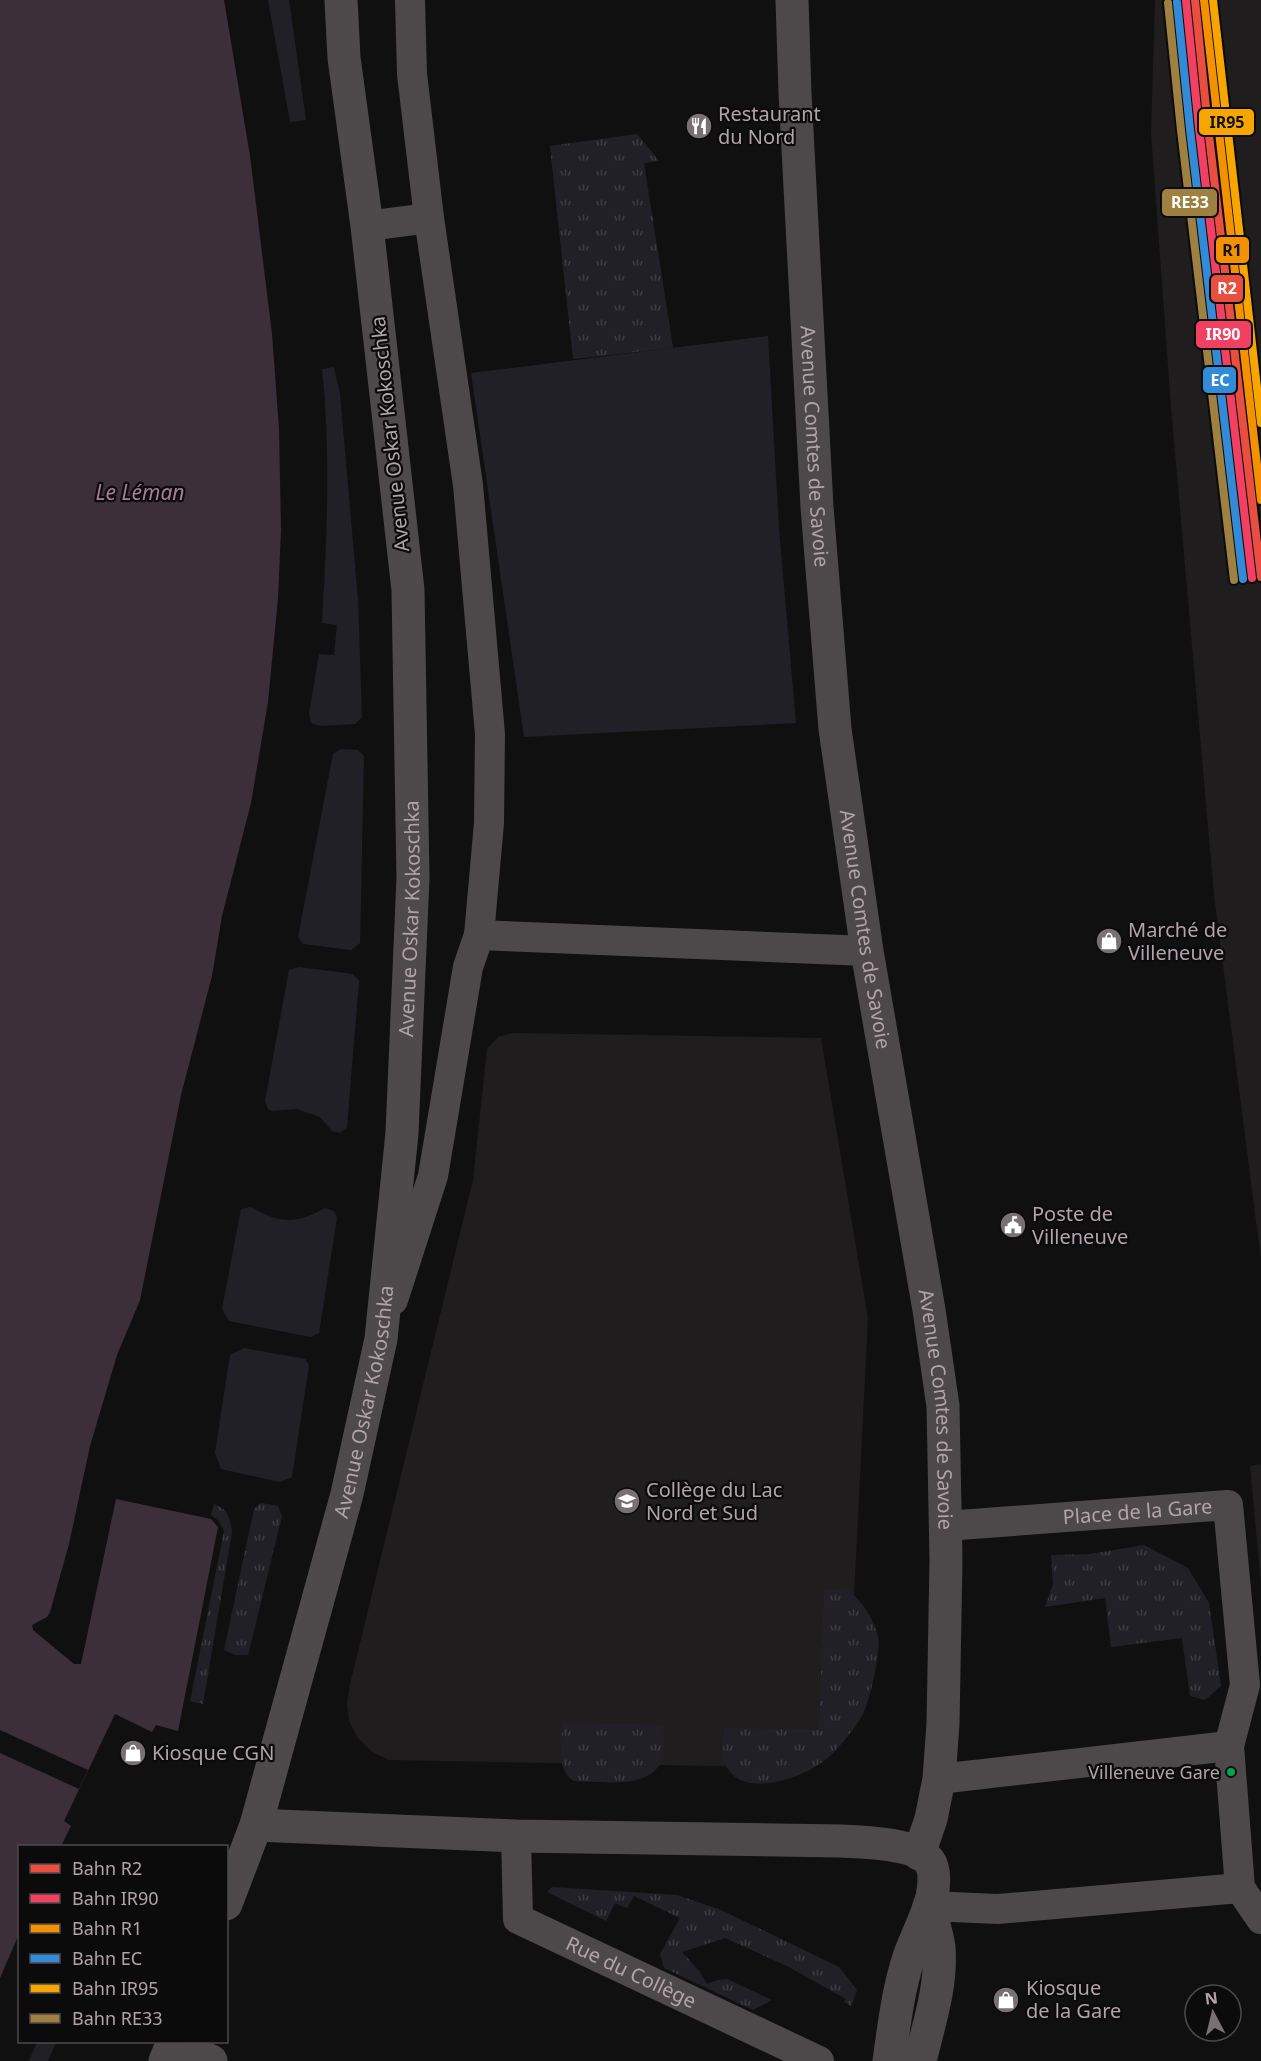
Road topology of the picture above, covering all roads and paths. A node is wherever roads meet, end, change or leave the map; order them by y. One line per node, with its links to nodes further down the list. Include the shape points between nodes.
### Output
1 (340, 0): 5 (main road, Avenue Oskar Kokoschka)
2 (410, 0): 4 (lane, via 412,74)
3 (792, 0): 7 (street, Avenue Comtes de Savoie, via 820,542 835,729)
4 (429, 218): 5 (lane); 6 (lane, via 468,485 490,734 489,823)
5 (367, 226): 8 (main road, Avenue Oskar Kokoschka, via 408,590 413,878 402,1133)
6 (479, 935): 7 (lane); 8 (lane, via 468,967 433,1176)
7 (867, 951): 9 (street, Avenue Comtes de Savoie, via 943,1406)
8 (381, 1340): 12 (main road, Avenue Oskar Kokoschka, via 347,1494)
9 (946, 1526): 10 (lane, Place de la Gare, via 1228,1505 1245,1685); 11 (street, Avenue Comtes de Savoie)
10 (1229, 1746): 11 (lane); 15 (lane, Place de la Gare)
11 (939, 1779): 14 (street, Avenue Comtes de Savoie)
12 (256, 1825): 13 (street); 16 (main road, Avenue Oskar Kokoschka)
13 (516, 1836): 14 (street, via 861,1842); 21 (lane, Rue du Collège, via 518,1918)
14 (919, 1854): 17 (street, via 933,1870)
15 (1240, 1888): 17 (lane, via 998,1909); 18 (lane)
16 (228, 1899)
17 (929, 1906): 22 (street, via 906,1969); 23 (street, via 938,1939 939,1976)
18 (1261, 1919)
19 (170, 2049): 20 (street)
20 (211, 2061)
21 (819, 2061)
22 (889, 2061)
23 (920, 2061)

